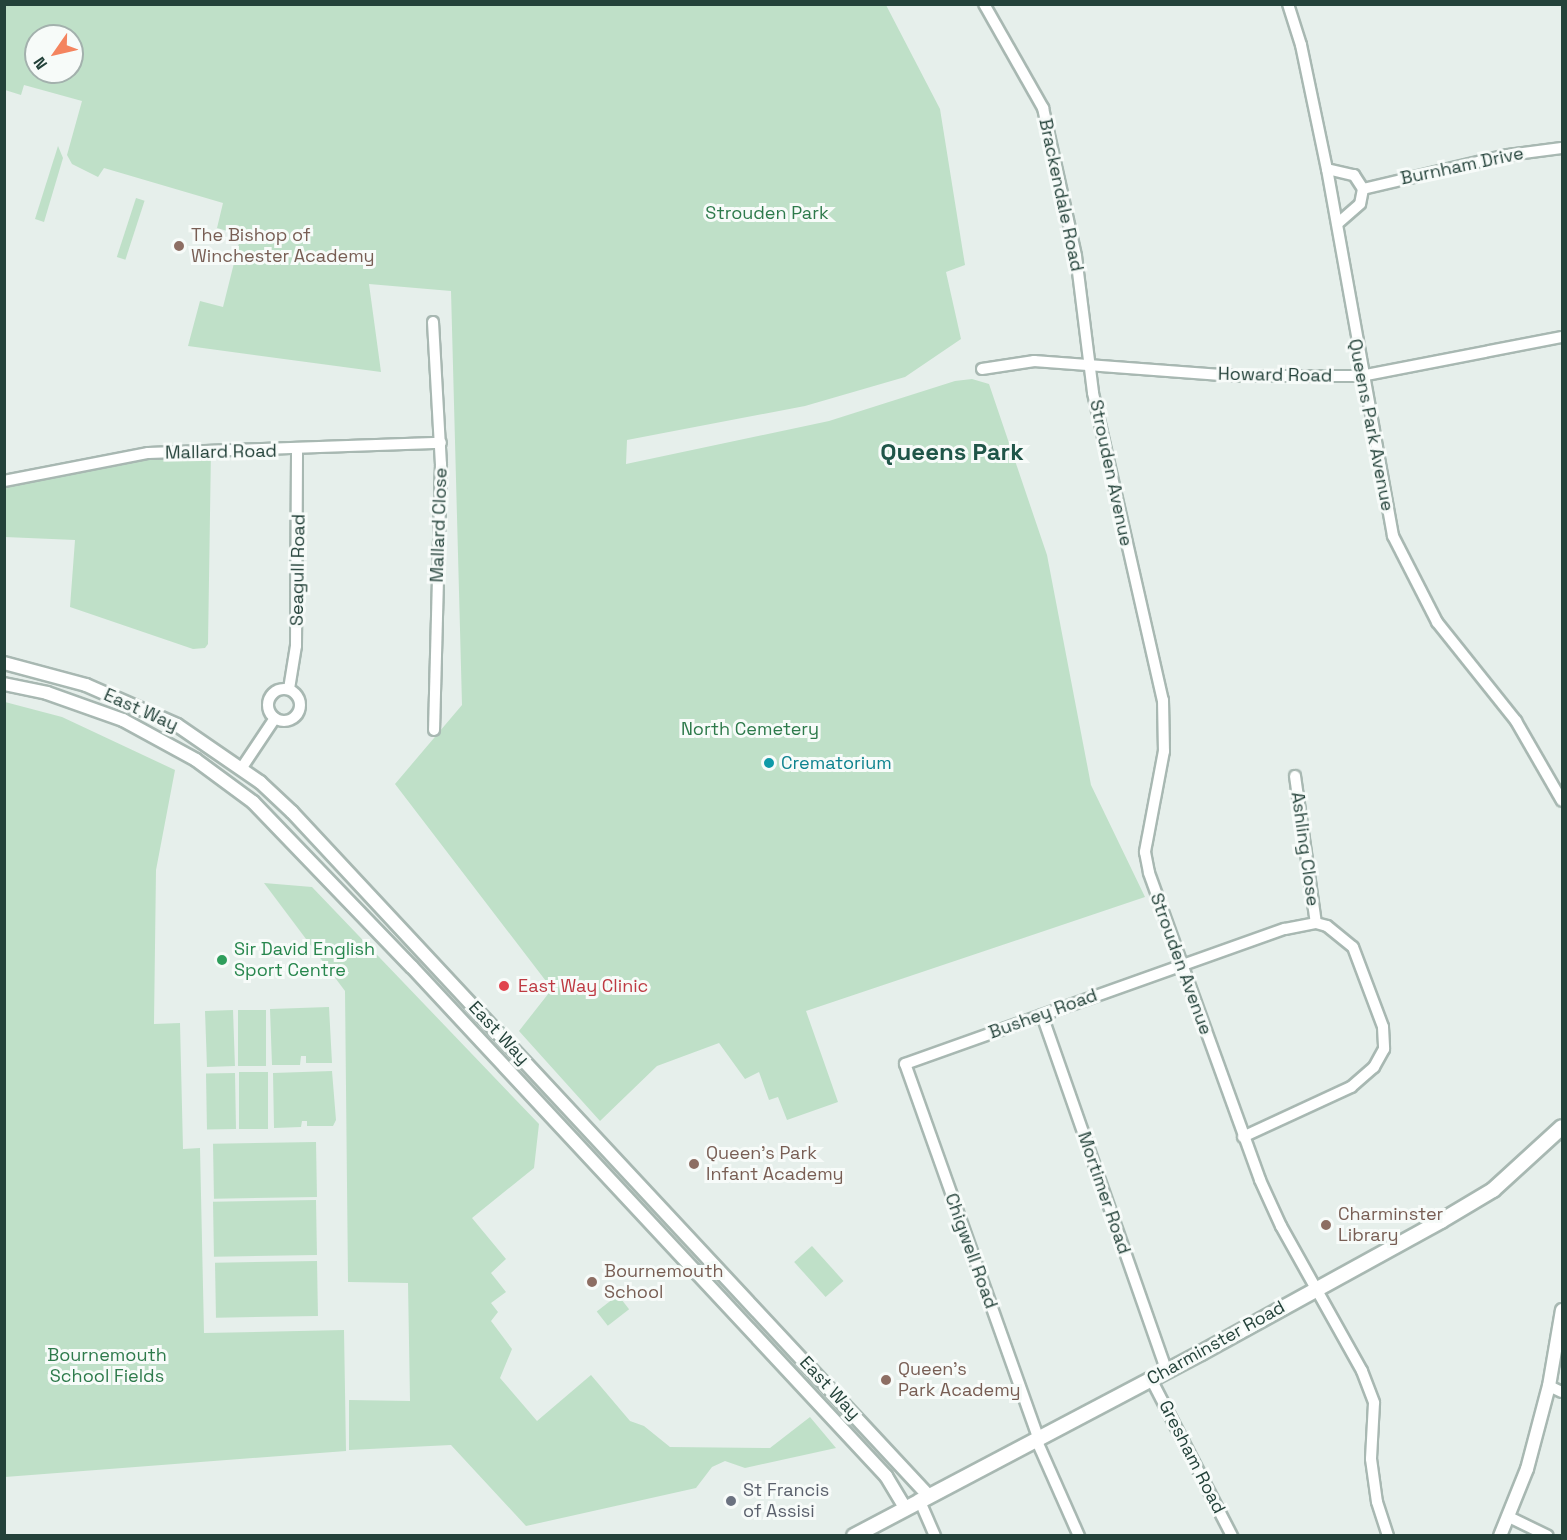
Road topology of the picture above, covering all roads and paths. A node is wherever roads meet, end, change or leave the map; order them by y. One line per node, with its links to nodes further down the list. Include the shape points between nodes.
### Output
1 (984, 4): 9 (street, Brackendale Road, via 1043,108 1076,256)
2 (1292, 5): 4 (street, Queens Park Avenue)
3 (1563, 148): 5 (street, Burnham Drive, via 1508,155)
4 (1327, 170): 5 (street, via 1354,175); 6 (street, Queens Park Avenue)
5 (1363, 189): 6 (street, via 1360,204)
6 (1337, 224): 11 (street, Queens Park Avenue)
7 (434, 321): 12 (street, Mallard Close)
8 (1563, 337): 11 (street, Howard Road)
9 (1092, 363): 10 (street, via 1034,361); 11 (street, Howard Road, via 1234,376); 24 (street, Strouden Avenue, via 1093,393 1163,700 1164,750 1145,852)
10 (982, 369)
11 (1361, 376): 22 (street, Queens Park Avenue, via 1393,536 1414,582 1437,622 1516,721)
12 (441, 443): 13 (street, Mallard Road); 19 (street, Mallard Close)
13 (297, 451): 14 (street, Mallard Road, via 148,453); 17 (street, Seagull Road, via 296,646)
14 (4, 481)
15 (4, 663): 20 (street, East Way, via 86,685 177,725)
16 (4, 684): 37 (street, East Way, via 47,693 123,720 196,760 253,802 886,1476)
17 (289, 689): 18 (street, via 275,692 268,703); 18 (street, Seagull Road, via 298,699 298,713 286,721)
18 (275, 718): 20 (street)
19 (434, 730)
20 (242, 768): 36 (street, East Way, via 292,812)
21 (1295, 776): 23 (street, Ashling Close)
22 (1563, 801)
23 (1316, 923): 24 (street, Bushey Road, via 1285,928); 28 (street, via 1327,926 1353,947 1383,1027 1384,1049 1374,1067 1351,1087)
24 (1181, 964): 25 (street, Bushey Road); 28 (street, Strouden Avenue)
25 (1042, 1015): 26 (street, Bushey Road); 31 (street, Mortimer Road)
26 (905, 1064): 35 (street, Chigwell Road)
27 (1562, 1129): 29 (main road, Charminster Road, via 1493,1190)
28 (1243, 1137): 29 (street, Strouden Avenue, via 1281,1226)
29 (1314, 1288): 31 (main road, Charminster Road); 43 (street, Strouden Avenue, via 1362,1371 1374,1403 1371,1459 1377,1502)
30 (1563, 1310): 33 (street)
31 (1166, 1370): 32 (main road, Charminster Road)
32 (1151, 1378): 35 (main road, Charminster Road); 42 (street, Gresham Road)
33 (1549, 1386): 34 (street); 38 (street, via 1527,1469)
34 (1563, 1392)
35 (1037, 1438): 36 (main road, Charminster Road); 41 (street, Chigwell Road)
36 (923, 1497): 37 (main road, Charminster Road); 40 (street)
37 (904, 1506): 39 (main road, Charminster Road)
38 (1509, 1517): 44 (street); 45 (street)
39 (854, 1536)
40 (935, 1536)
41 (1079, 1536)
42 (1232, 1536)
43 (1388, 1536)
44 (1500, 1536)
45 (1548, 1536)

